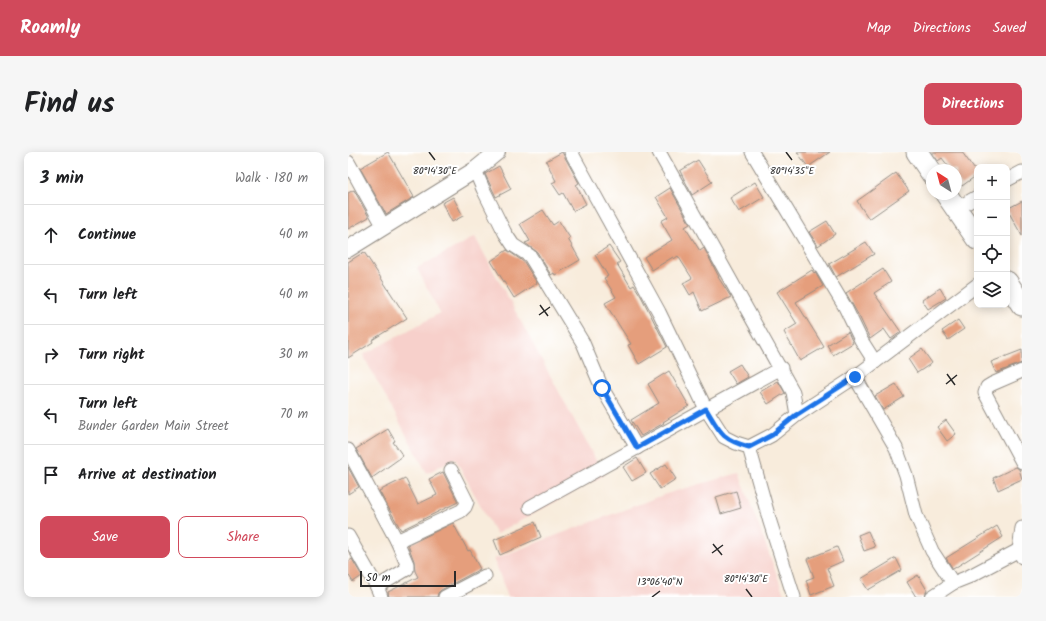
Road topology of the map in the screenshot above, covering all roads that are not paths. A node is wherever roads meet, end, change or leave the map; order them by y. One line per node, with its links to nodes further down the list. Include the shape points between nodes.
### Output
1 (497, 152): 8 (street)
2 (571, 152): 21 (street, via 659,312)
3 (659, 152): 18 (street)
4 (752, 152): 17 (street)
5 (917, 152): 7 (main road)
6 (348, 162): 13 (street)
7 (926, 165)
8 (475, 170): 13 (street); 24 (street, via 505,233 513,245 532,259 583,343 602,388)
9 (1022, 172): 10 (street)
10 (1010, 178)
11 (974, 198): 12 (street)
12 (951, 202): 14 (main road)
13 (384, 226): 15 (street)
14 (975, 236)
15 (348, 249)
16 (974, 287): 17 (street)
17 (875, 362): 20 (street)
18 (781, 368): 21 (street); 22 (street, via 793,392)
19 (1022, 371): 26 (street, via 992,384 984,393)
20 (855, 377): 22 (street); 34 (street, via 894,444 932,551)
21 (706, 409): 23 (street, via 724,437); 24 (street)
22 (796, 415): 23 (street, via 772,435)
23 (749, 447): 37 (street)
24 (637, 448): 28 (street)
25 (348, 450): 31 (street)
26 (1022, 462)
27 (451, 470): 31 (street, via 466,502 465,507)
28 (530, 506)
29 (1022, 528): 32 (street)
30 (348, 536): 35 (street)
31 (398, 541): 35 (street, via 407,564 406,569)
32 (1020, 554): 34 (street)
33 (485, 576): 36 (street)
34 (953, 583): 38 (street)
35 (379, 592)
36 (445, 597)
37 (794, 597)
38 (932, 597)

